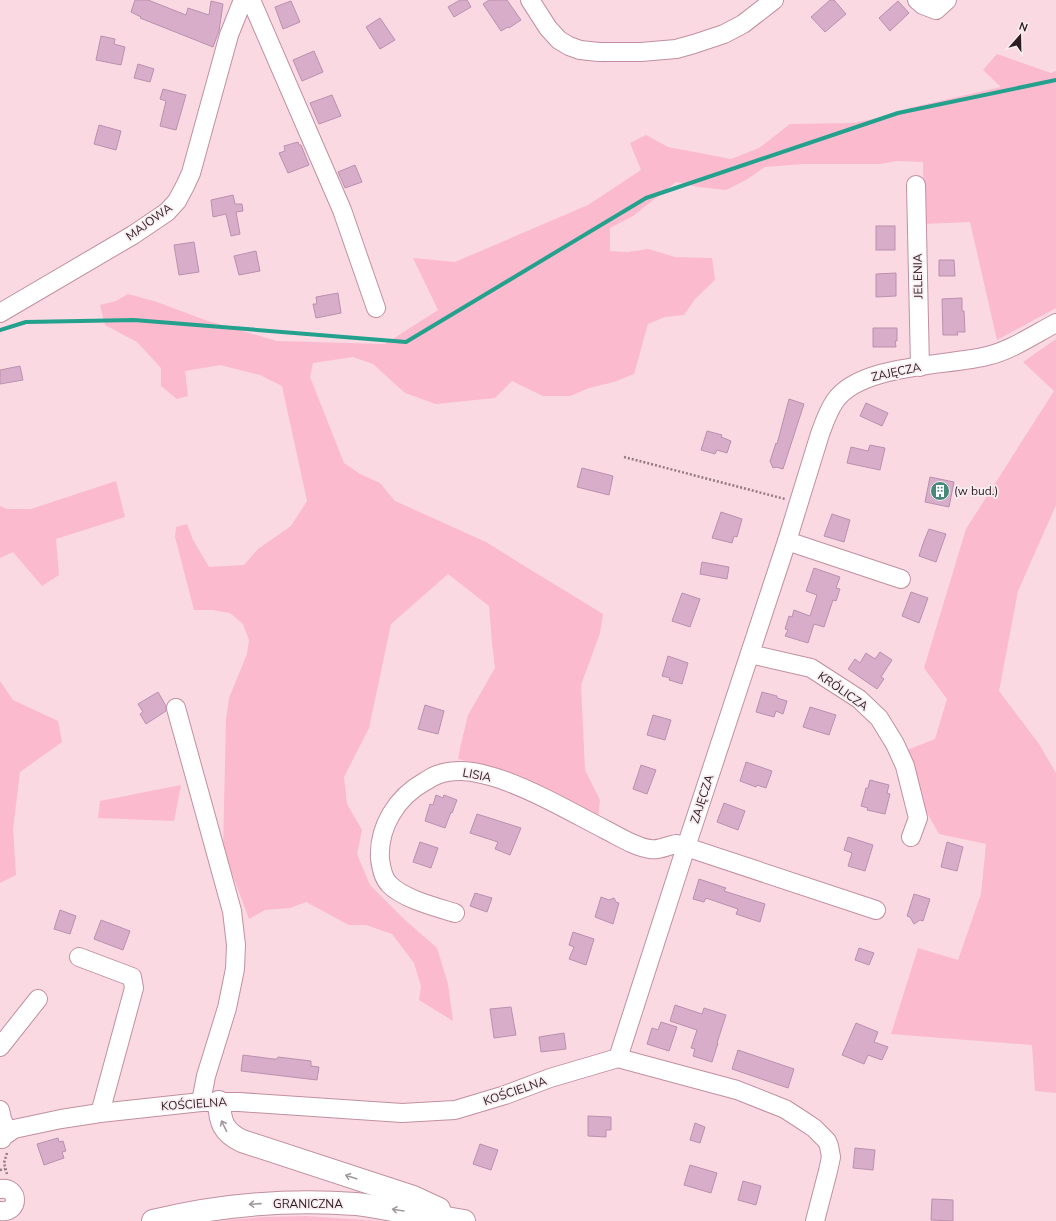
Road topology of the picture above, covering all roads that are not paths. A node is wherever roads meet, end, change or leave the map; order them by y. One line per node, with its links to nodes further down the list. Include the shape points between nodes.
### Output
1 (243, 0): 9 (street, MAJOWA, via 229,35 191,173 177,201 167,212 133,235)
2 (251, 0): 8 (street, via 342,210)
3 (530, 0): 4 (street, via 558,40 580,50 599,52 641,52 676,49 694,44 724,34 743,24)
4 (774, 0)
5 (917, 0): 6 (street, via 936,10)
6 (947, 0)
7 (916, 185): 11 (street, JELENIA)
8 (376, 308)
9 (0, 313)
10 (1056, 323): 11 (street, ZAJĘCZA, via 1020,344 988,356)
11 (920, 367): 12 (street, ZAJĘCZA, via 864,379 835,400 825,420)
12 (787, 541): 13 (street); 14 (street, ZAJĘCZA)
13 (901, 579)
14 (750, 654): 16 (street, KRÓLICZA, via 811,668 858,699 879,718 905,766 918,818); 17 (street, ZAJĘCZA)
15 (176, 708): 24 (street, via 232,911 236,945 235,969 227,1008 206,1076)
16 (911, 838)
17 (686, 847): 18 (street); 19 (street, LISIA, via 671,844 657,850 644,848 551,801 482,774 461,771 437,775 402,799 390,814 381,839 381,869 388,884 402,893); 23 (street, ZAJĘCZA)
18 (876, 910)
19 (455, 913)
20 (79, 958): 26 (street, via 132,977 134,988)
21 (38, 999): 22 (street)
22 (0, 1047)
23 (618, 1058): 24 (street, KOŚCIELNA, via 455,1110 402,1113); 32 (street, via 737,1090 785,1109 814,1128 829,1146 831,1157)
24 (210, 1102): 26 (street, KOŚCIELNA); 31 (highway, one-way to 24, via 413,1198 242,1141 224,1128)
25 (0, 1110): 27 (street)
26 (100, 1113): 27 (street, KOŚCIELNA, via 23,1126 14,1129)
27 (3, 1141)
28 (2, 1185): 29 (street, via 15,1197 14,1205)
29 (8, 1214)
30 (153, 1221): 31 (highway, GRANICZNA, one-way to 30, via 357,1204 316,1202 242,1205)
31 (465, 1221)
32 (815, 1221)

